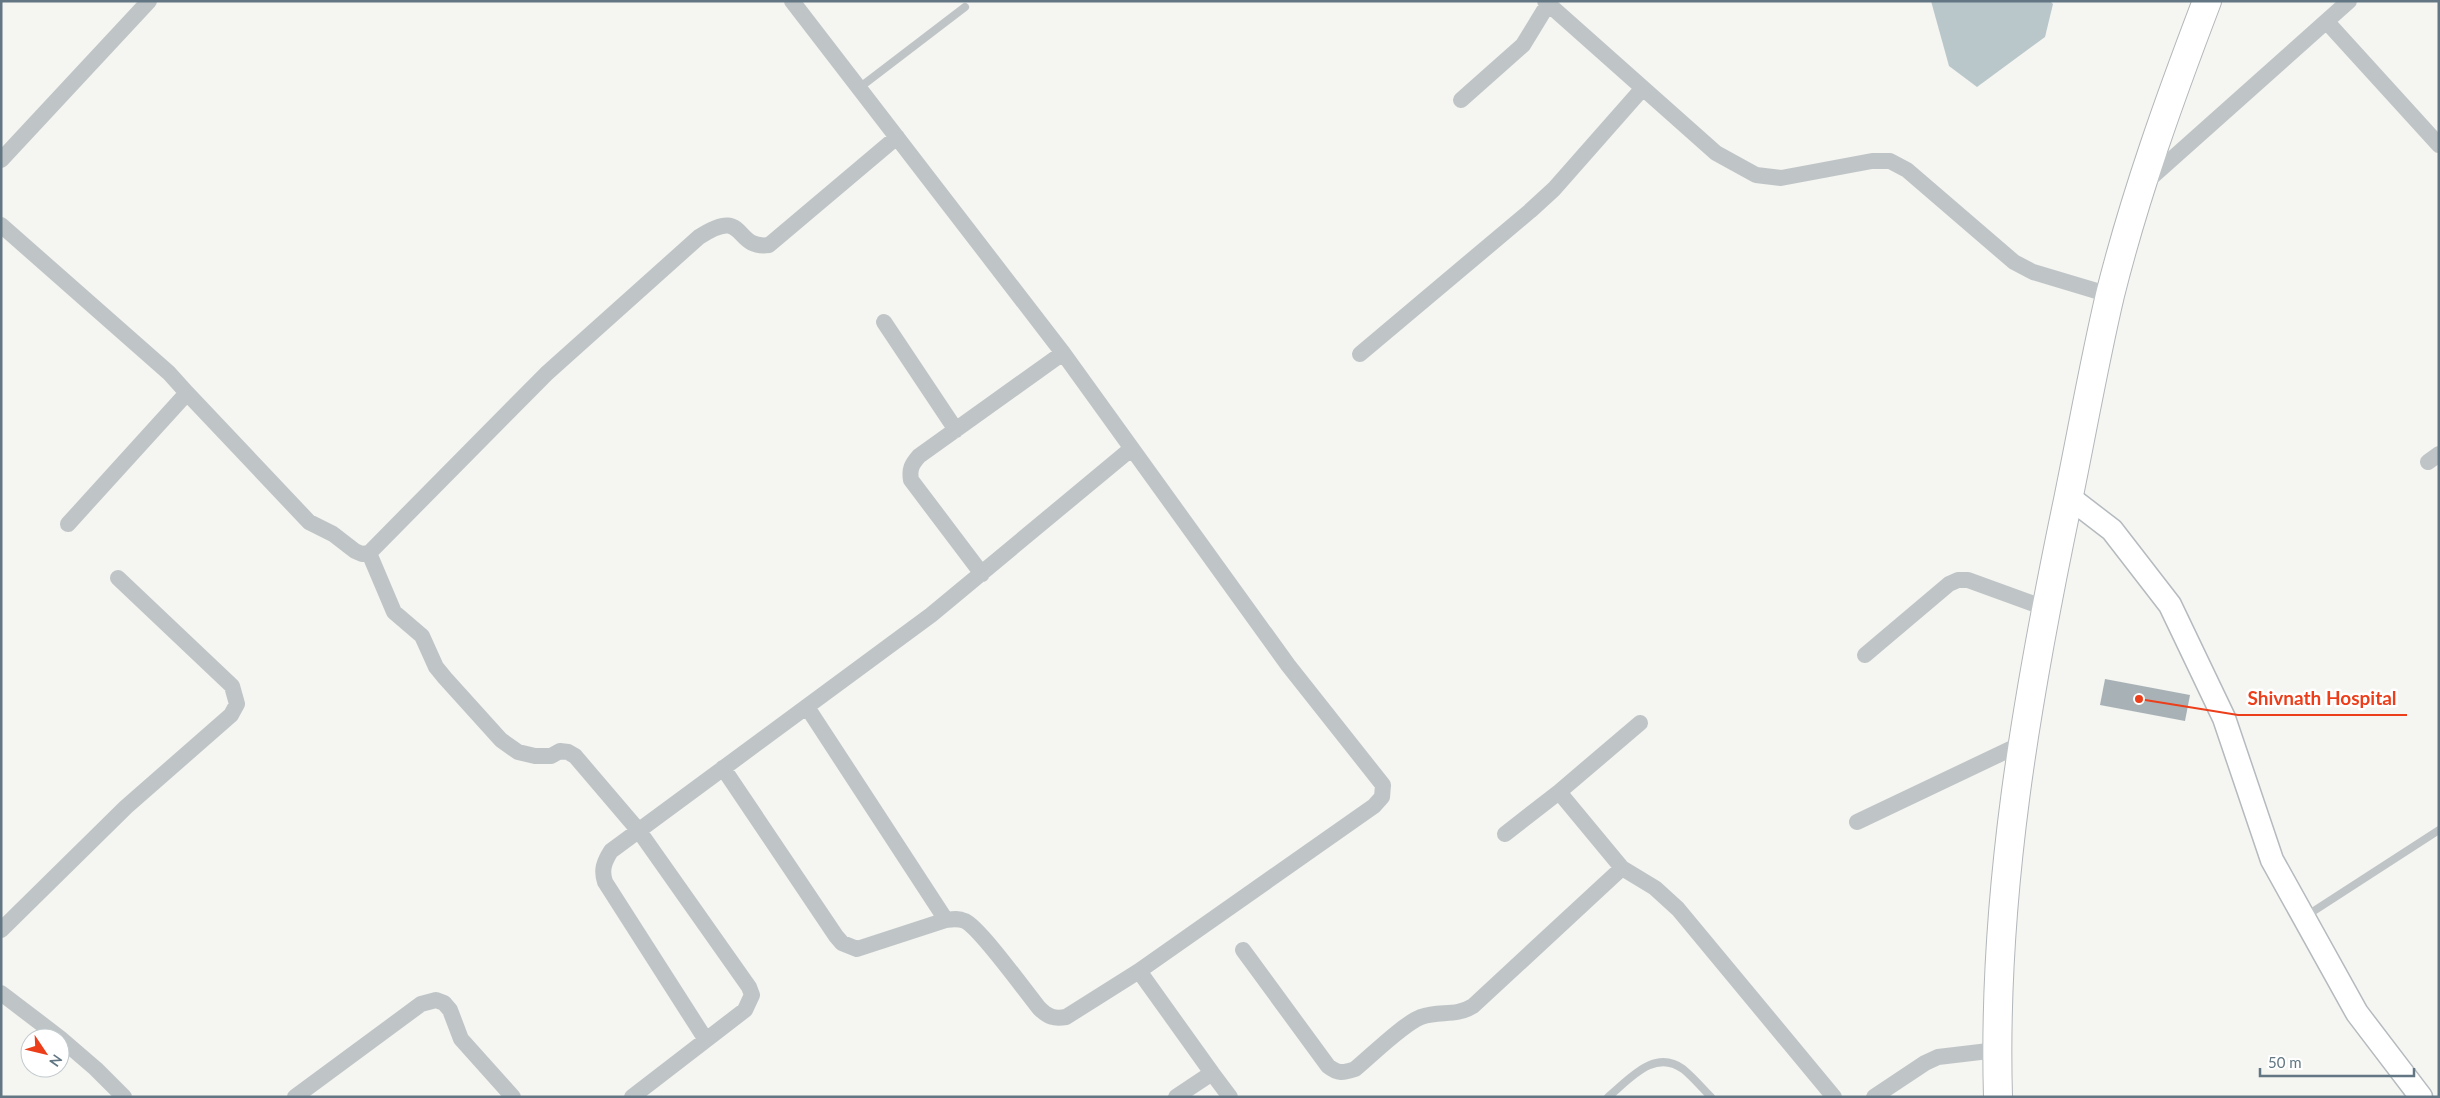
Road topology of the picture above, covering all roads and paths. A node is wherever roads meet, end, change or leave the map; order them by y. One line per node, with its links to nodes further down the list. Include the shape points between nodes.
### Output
1 (149, 1): 13 (street)
2 (792, 1): 8 (street)
3 (2207, 1): 14 (highway, via 2166,106)
4 (2349, 1): 7 (street)
5 (1547, 3): 9 (street); 10 (street, via 1523,45)
6 (965, 7): 8 (lane)
7 (2327, 22): 12 (street); 14 (street)
8 (859, 88): 11 (street)
9 (1643, 88): 16 (street, via 1716,152 1756,175 1781,178 1890,161 1907,170 2014,262 2033,272); 19 (street, via 1554,189)
10 (1461, 100)
11 (897, 137): 18 (street); 25 (street, via 769,245 751,243 726,224 715,226 699,237 546,374)
12 (2439, 145)
13 (1, 160)
14 (2141, 186): 16 (highway)
15 (1, 225): 20 (street, via 169,373)
16 (2110, 295): 23 (highway)
17 (884, 322): 21 (street)
18 (1063, 354): 21 (street); 22 (street)
19 (1360, 354)
20 (187, 393): 24 (street); 25 (street, via 309,522 355,551)
21 (956, 430): 26 (street, via 919,456 909,472 911,480)
22 (1131, 449): 26 (street); 44 (street, via 1288,665 1383,785 1382,797 1374,806)
23 (2069, 497): 28 (highway); 40 (street, via 2112,530 2170,605 2224,718 2272,860)
24 (68, 524)
25 (369, 553): 37 (street, via 394,612 422,636 440,673 501,740 518,752 535,756 551,756 560,751 575,756)
26 (982, 574): 30 (street)
27 (118, 578): 42 (street, via 232,686 237,704 231,715 126,807)
28 (2045, 608): 29 (street, via 1968,580 1958,580 1948,584); 32 (highway)
29 (1865, 655)
30 (807, 707): 33 (street); 41 (street)
31 (1640, 723): 34 (street)
32 (2021, 744): 35 (street); 49 (highway, via 2003,912)
33 (723, 768): 37 (street); 41 (street, via 842,943 857,949)
34 (1559, 792): 38 (street); 39 (street)
35 (1857, 822)
36 (2439, 830): 40 (lane)
37 (639, 831): 47 (street, via 611,851 602,873); 47 (street, via 752,995 744,1010)
38 (1505, 834)
39 (1622, 868): 43 (street, via 1473,1006 1463,1012 1416,1019 1355,1069 1343,1073 1328,1066); 59 (street, via 1654,888 1678,909)
40 (2304, 917): 62 (street, via 2357,1013)
41 (946, 920): 44 (street, via 957,919 974,928 1039,1008 1055,1019 1066,1017)
42 (1, 930)
43 (1243, 950)
44 (1139, 971): 50 (street)
45 (1, 993): 46 (street)
46 (47, 1028)
47 (706, 1040): 54 (street)
48 (70, 1047): 51 (street)
49 (1997, 1050): 60 (street, via 1938,1057); 61 (highway)
50 (1212, 1073): 55 (street); 56 (street)
51 (124, 1097)
52 (295, 1097): 53 (street, via 421,1004 436,1000 450,1010 462,1039)
53 (513, 1097)
54 (632, 1097)
55 (1176, 1097)
56 (1230, 1097)
57 (1608, 1097): 58 (lane, via 1648,1064 1658,1061 1683,1069)
58 (1711, 1097)
59 (1834, 1097)
60 (1874, 1097)
61 (1998, 1097)
62 (2421, 1097)

